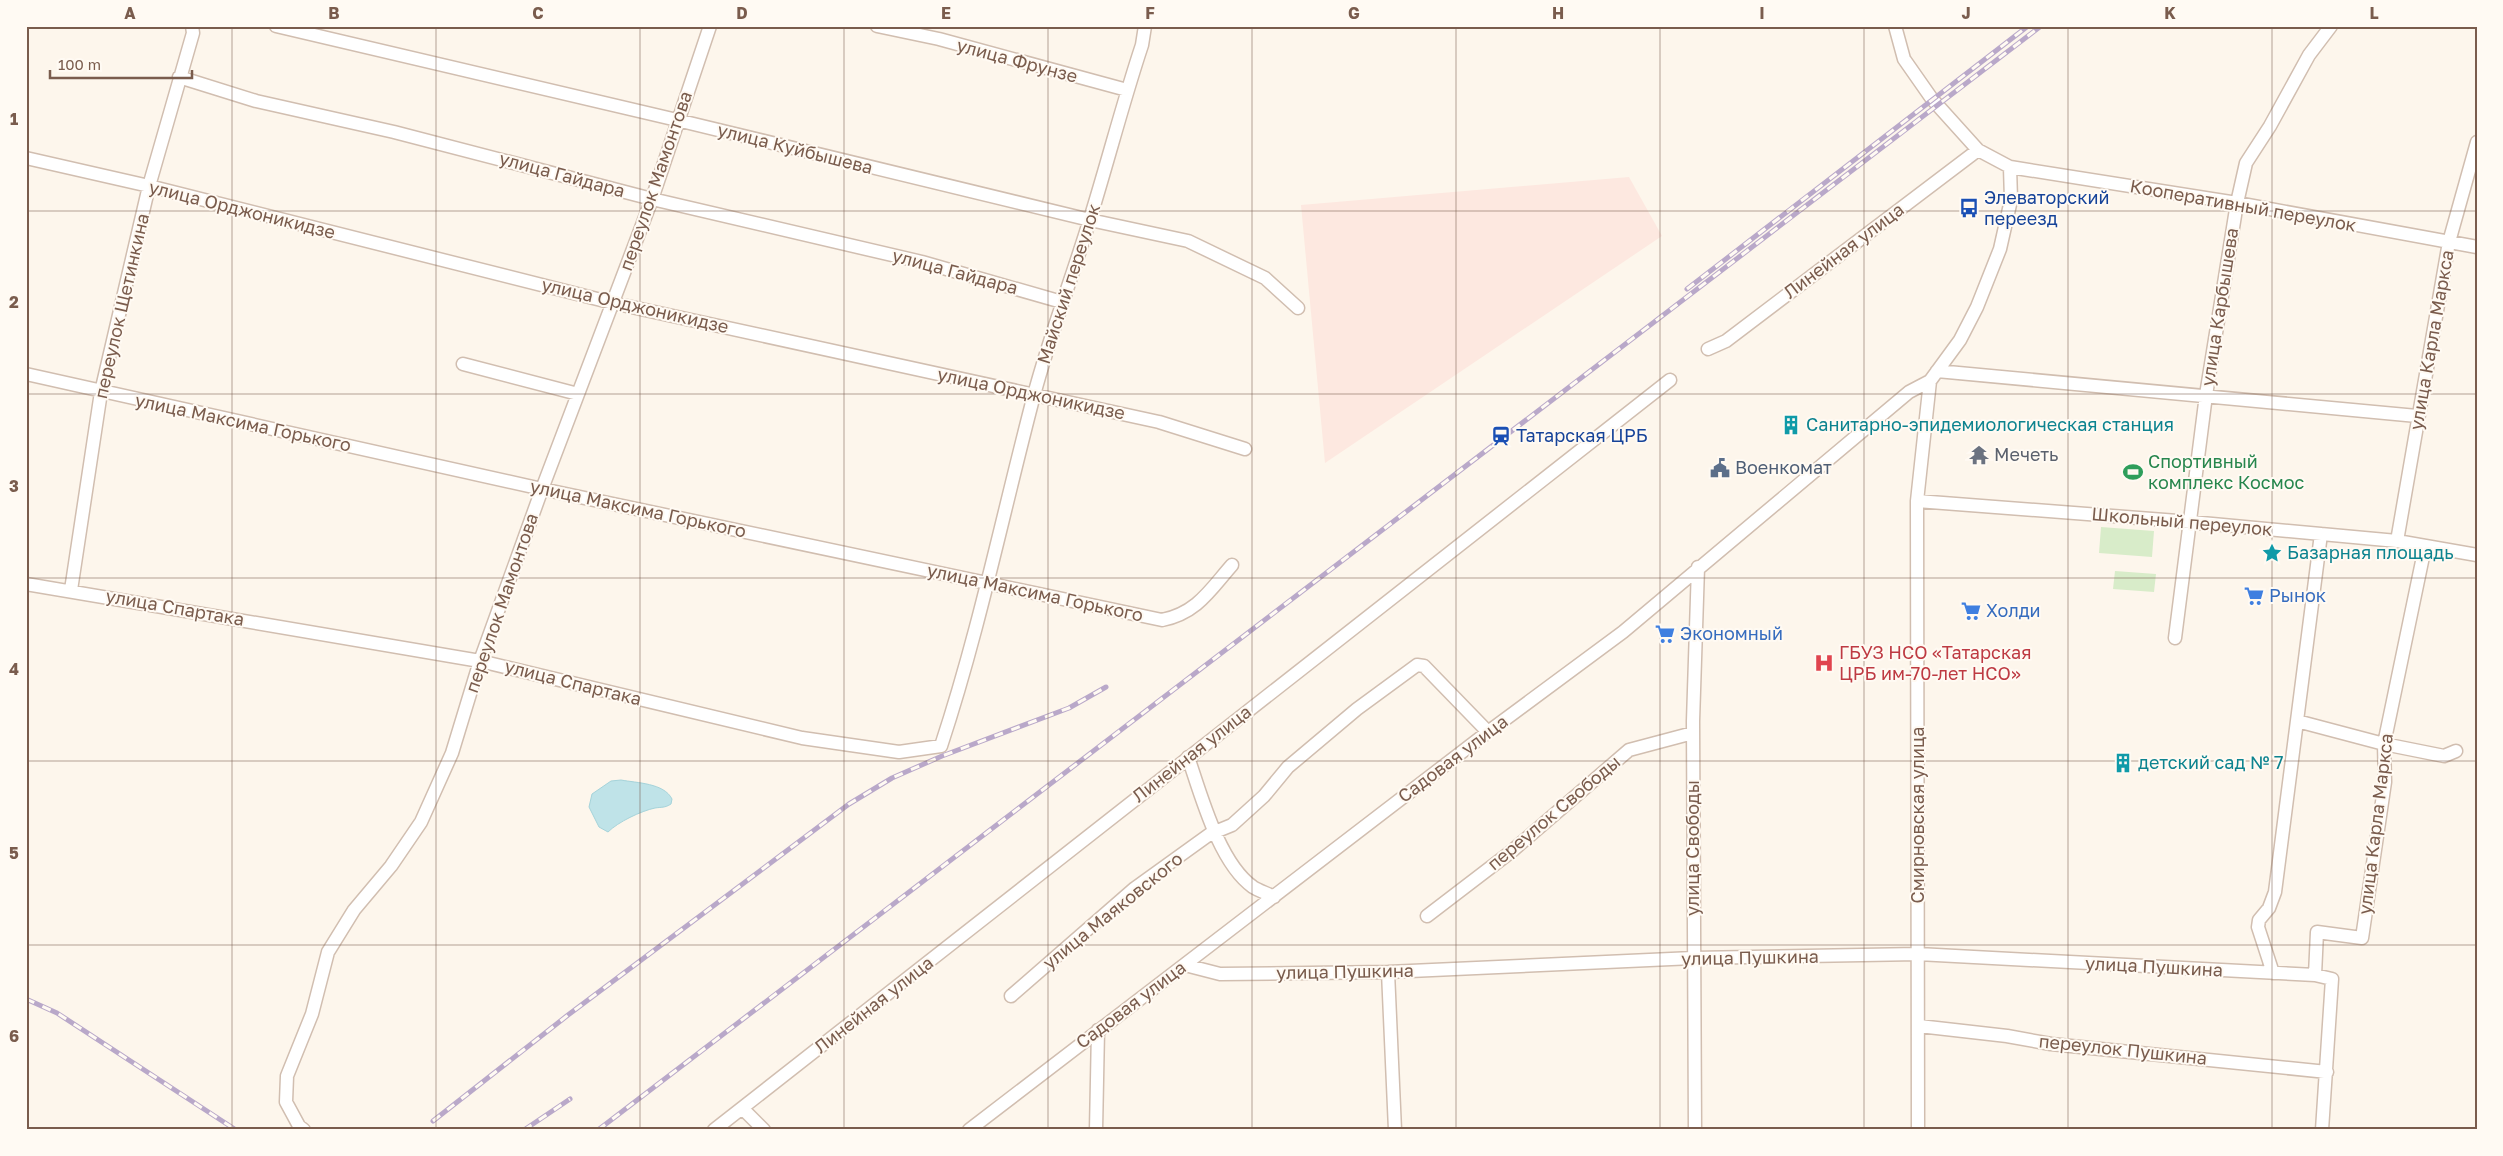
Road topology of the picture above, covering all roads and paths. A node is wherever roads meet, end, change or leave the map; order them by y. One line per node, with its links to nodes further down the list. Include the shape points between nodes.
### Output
1 (192, 26): 8 (street, переулок Щетинкина, via 193,33)
2 (276, 26): 10 (street, улица Куйбышева)
3 (710, 26): 10 (street, переулок Мамонтова)
4 (877, 26): 9 (street, улица Фрунзе)
5 (1145, 26): 9 (street, Майский переулок)
6 (1895, 26): 12 (street, Кооперативный переулок, via 1904,59 1938,106)
7 (2330, 26): 17 (street, улица Карбышева, via 2309,55 2246,163)
8 (179, 77): 15 (street, переулок Щетинкина); 16 (street, улица Гайдара, via 256,101 394,132)
9 (1127, 90): 18 (street, Майский переулок)
10 (677, 120): 16 (street, переулок Мамонтова); 18 (street, улица Куйбышева)
11 (2477, 142): 19 (street, улица Карла Маркса)
12 (1978, 150): 14 (street, Кооперативный переулок); 24 (street, Линейная улица, via 1726,341)
13 (26, 158): 15 (street, улица Орджоникидзе)
14 (2010, 167): 17 (street, Кооперативный переулок); 27 (street, via 2011,200 2000,249 1978,307 1960,340)
15 (149, 186): 22 (street, улица Орджоникидзе); 29 (street, переулок Щетинкина)
16 (652, 199): 21 (street, улица Гайдара, via 922,262); 22 (street, переулок Мамонтова)
17 (2237, 203): 19 (street, Кооперативный переулок); 32 (street, улица Карбышева)
18 (1090, 220): 21 (street, Майский переулок); 23 (street, улица Куйбышева, via 1188,241 1265,278)
19 (2449, 242): 20 (street, Кооперативный переулок); 33 (street, улица Карла Маркса)
20 (2477, 247)
21 (1062, 302): 31 (street, Майский переулок)
22 (613, 303): 30 (street, переулок Мамонтова); 31 (street, улица Орджоникидзе)
23 (1298, 308)
24 (1708, 349)
25 (463, 364): 30 (street)
26 (26, 374): 29 (street, улица Максима Горького)
27 (1934, 376): 32 (street); 36 (street, Смирновская улица); 43 (street, Садовая улица, via 1909,392)
28 (1670, 380): 55 (street, Линейная улица)
29 (101, 392): 35 (street, улица Максима Горького); 46 (street, переулок Щетинкина)
30 (578, 394): 35 (street, переулок Мамонтова)
31 (1034, 394): 34 (street, улица Орджоникидзе, via 1159,422); 45 (street, Майский переулок)
32 (2206, 395): 33 (street); 37 (street, улица Карбышева)
33 (2417, 416): 39 (street, улица Карла Маркса)
34 (1245, 449)
35 (542, 489): 45 (street, улица Максима Горького); 48 (street, переулок Мамонтова)
36 (1917, 501): 37 (street, Школьный переулок); 59 (street, Смирновская улица)
37 (2191, 522): 38 (street, Школьный переулок); 47 (street, улица Карбышева)
38 (2321, 534): 39 (street, Школьный переулок); 49 (street)
39 (2397, 541): 40 (street, Школьный переулок)
40 (2425, 547): 41 (street, Школьный переулок); 52 (street, улица Карла Маркса)
41 (2477, 555)
42 (1232, 565): 45 (street, улица Максима Горького, via 1196,606 1177,617 1162,620)
43 (1698, 567): 50 (street, Садовая улица, via 1623,632); 51 (street, улица Свободы)
44 (26, 584): 46 (street, улица Спартака)
45 (989, 584): 53 (street, Майский переулок)
46 (71, 590): 48 (street, улица Спартака)
47 (2175, 638)
48 (480, 660): 53 (street, улица Спартака, via 802,738 898,752); 70 (street, переулок Мамонтова, via 452,753 421,822 391,866 354,910 328,952 312,1014 287,1076 286,1102)
49 (2297, 721): 52 (street); 63 (street, via 2275,892 2258,927)
50 (1488, 732): 56 (street, улица Маяковского, via 1424,666 1417,665 1357,709 1288,767 1264,796 1232,826); 57 (street, Садовая улица)
51 (1693, 733): 58 (street, переулок Свободы, via 1629,750 1512,850); 60 (street, улица Свободы)
52 (2384, 744): 54 (street, via 2444,756); 64 (street, улица Карла Маркса, via 2385,782 2362,938 2317,932)
53 (941, 746)
54 (2456, 750)
55 (1188, 757): 56 (street); 69 (street, Линейная улица)
56 (1216, 831): 57 (street, via 1240,874 1253,887); 65 (street, улица Маяковского, via 1135,888)
57 (1274, 896): 61 (street, Садовая улица)
58 (1427, 916)
59 (1918, 954): 60 (street, улица Пушкина); 63 (street, улица Пушкина); 66 (street, Смирновская улица)
60 (1693, 958): 62 (street, улица Пушкина); 76 (street, улица Свободы)
61 (1185, 965): 62 (street, улица Пушкина, via 1220,974); 67 (street, Садовая улица)
62 (1388, 972): 75 (street)
63 (2273, 973): 64 (street, улица Пушкина)
64 (2315, 975): 68 (street, via 2332,979)
65 (1011, 996)
66 (1920, 1026): 68 (street, переулок Пушкина, via 2051,1044); 77 (street, Смирновская улица)
67 (1098, 1030): 73 (street, Садовая улица); 74 (street)
68 (2327, 1072): 78 (street)
69 (742, 1108): 71 (street, Линейная улица); 72 (street)
70 (304, 1130)
71 (714, 1130)
72 (764, 1130)
73 (969, 1130)
74 (1096, 1130)
75 (1394, 1130)
76 (1695, 1130)
77 (1918, 1130)
78 (2322, 1130)

